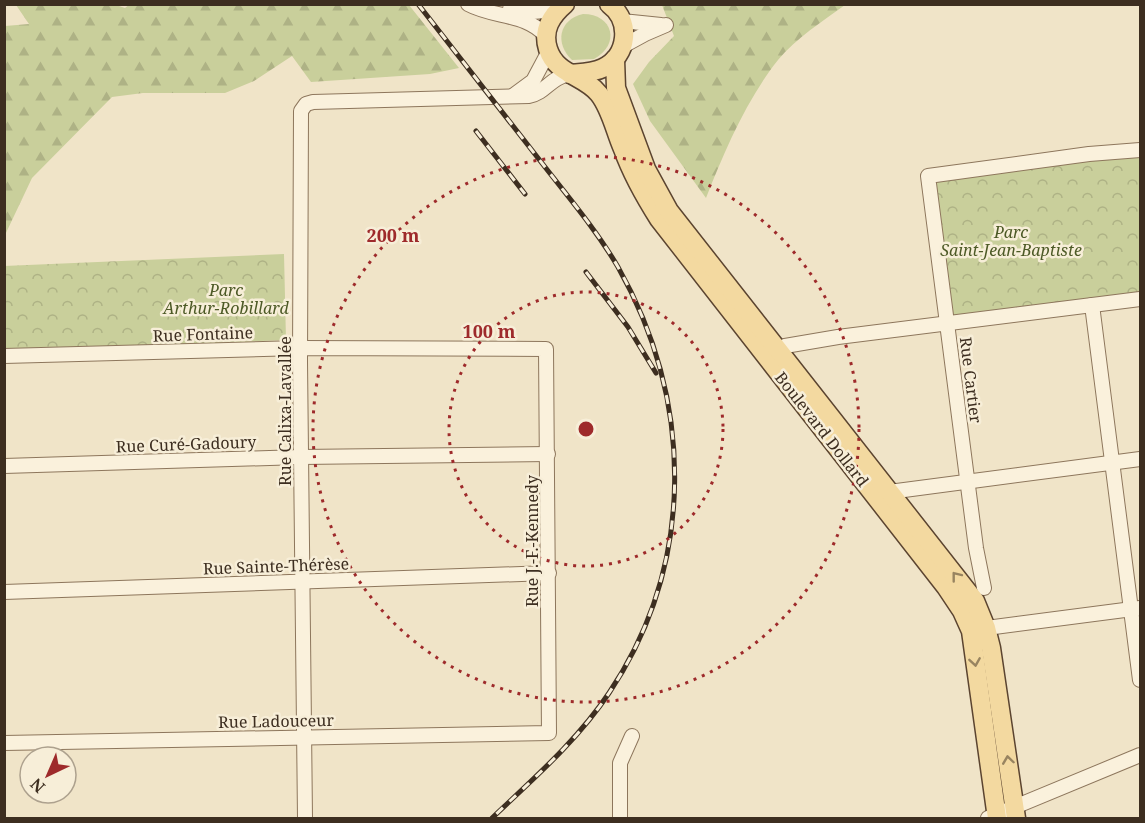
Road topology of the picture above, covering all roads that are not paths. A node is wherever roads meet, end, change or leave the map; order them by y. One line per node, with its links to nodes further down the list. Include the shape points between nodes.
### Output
1 (468, 4): 6 (street, via 490,14 525,20 536,26)
2 (488, 4): 4 (street, via 521,11)
3 (609, 4): 5 (main road)
4 (562, 7): 6 (main road, via 550,20)
5 (622, 21): 7 (main road, Boulevard Dollard); 7 (street, via 666,26 645,34)
6 (547, 43): 8 (main road, Boulevard Dollard, via 556,64); 9 (street, via 534,81)
7 (619, 52): 8 (main road, via 599,70); 16 (main road, Boulevard Dollard, via 616,88 654,186)
8 (570, 74): 9 (street, Rue Calixa-Lavallée, via 555,78 534,95); 16 (main road, Boulevard Dollard, via 601,97 628,163 659,219)
9 (513, 96): 14 (street, Rue Calixa-Lavallée, via 314,102 303,106)
10 (1140, 150): 13 (street, Rue Cartier, via 928,176)
11 (1140, 299): 12 (street)
12 (1092, 305): 13 (street); 21 (street)
13 (947, 324): 16 (street, via 838,337 786,346); 23 (street, Rue Cartier)
14 (300, 348): 15 (street, Rue Fontaine); 17 (street, Rue Fontaine); 19 (street, Rue Calixa-Lavallée)
15 (546, 349): 18 (street, Rue J.-F.-Kennedy)
16 (771, 354): 24 (main road, Boulevard Dollard)
17 (4, 356)
18 (548, 454): 19 (street, Rue Curé-Gadoury); 25 (street, Rue J.-F.-Kennedy)
19 (301, 457): 22 (street, Rue Curé-Gadoury); 26 (street, Rue Calixa-Lavallée)
20 (1140, 459): 21 (street)
21 (1112, 463): 23 (street); 29 (street)
22 (4, 466)
23 (967, 482): 24 (street); 27 (street, Rue Cartier)
24 (884, 496): 30 (main road, Boulevard Dollard, via 975,601)
25 (549, 573): 26 (street, Rue Sainte-Thérèse); 32 (street, Rue J.-F.-Kennedy)
26 (303, 582): 28 (street, Rue Sainte-Thérèse); 34 (street, Rue Calixa-Lavallée)
27 (984, 588)
28 (4, 592)
29 (1136, 609): 30 (street); 31 (street)
30 (978, 629): 37 (main road, Boulevard Dollard, one-way to 30, via 1005,735); 38 (main road, Boulevard Dollard, one-way to 38)
31 (1140, 680)
32 (549, 732): 34 (street, Rue Ladouceur)
33 (632, 736): 40 (street, via 620,763)
34 (304, 737): 35 (street, Rue Ladouceur); 39 (street, Rue Calixa-Lavallée)
35 (4, 743)
36 (1140, 755): 37 (street)
37 (1015, 813): 38 (street)
38 (994, 817)
39 (305, 819)
40 (620, 819)

